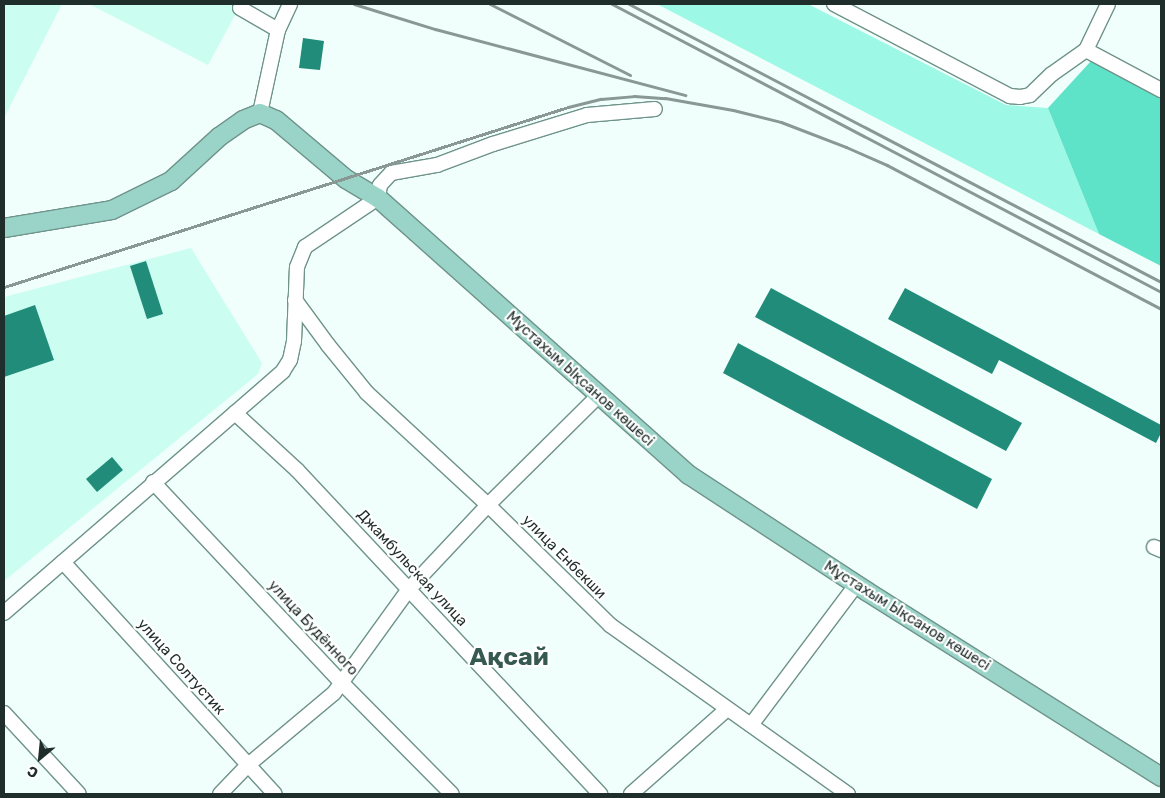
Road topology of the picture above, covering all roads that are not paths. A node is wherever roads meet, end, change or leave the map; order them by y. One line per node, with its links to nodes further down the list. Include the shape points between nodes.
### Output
1 (290, 4): 5 (street)
2 (834, 4): 6 (street, via 1010,96 1030,95 1052,74)
3 (1108, 4): 6 (street)
4 (240, 8): 5 (street)
5 (278, 30): 9 (street)
6 (1086, 50): 7 (street)
7 (1161, 90)
8 (655, 109): 10 (street, via 587,115 438,165 391,173 380,185)
9 (260, 114): 10 (main road, Мұстахым Ықсанов көшесі, via 291,130 346,179); 11 (main road, via 243,120 219,137 171,181 112,210)
10 (378, 198): 12 (street, via 304,247 296,267); 13 (main road, Мұстахым Ықсанов көшесі)
11 (4, 228)
12 (295, 300): 14 (street, via 290,360 283,371); 16 (street, улица Енбекши, via 367,393)
13 (598, 396): 16 (street); 18 (main road, Мұстахым Ықсанов көшесі, via 688,475)
14 (235, 414): 15 (street); 19 (street, Джамбульская улица, via 297,470)
15 (153, 482): 17 (street); 21 (street, улица Будённого)
16 (488, 505): 19 (street); 22 (street, улица Енбекши, via 610,626)
17 (63, 562): 20 (street); 25 (street, улица Солтустик)
18 (856, 585): 24 (street); 26 (main road, Мұстахым Ықсанов көшесі)
19 (409, 589): 21 (street); 31 (street, Джамбульская улица)
20 (4, 613)
21 (342, 683): 25 (street); 30 (street, улица Будённого)
22 (727, 709): 24 (street, улица Енбекши); 32 (street)
23 (4, 713): 27 (street)
24 (750, 725): 33 (street, улица Енбекши)
25 (248, 765): 28 (street); 29 (street, улица Солтустик)
26 (1161, 777)
27 (79, 794)
28 (220, 794)
29 (275, 794)
30 (452, 794)
31 (600, 794)
32 (631, 794)
33 (848, 794)

